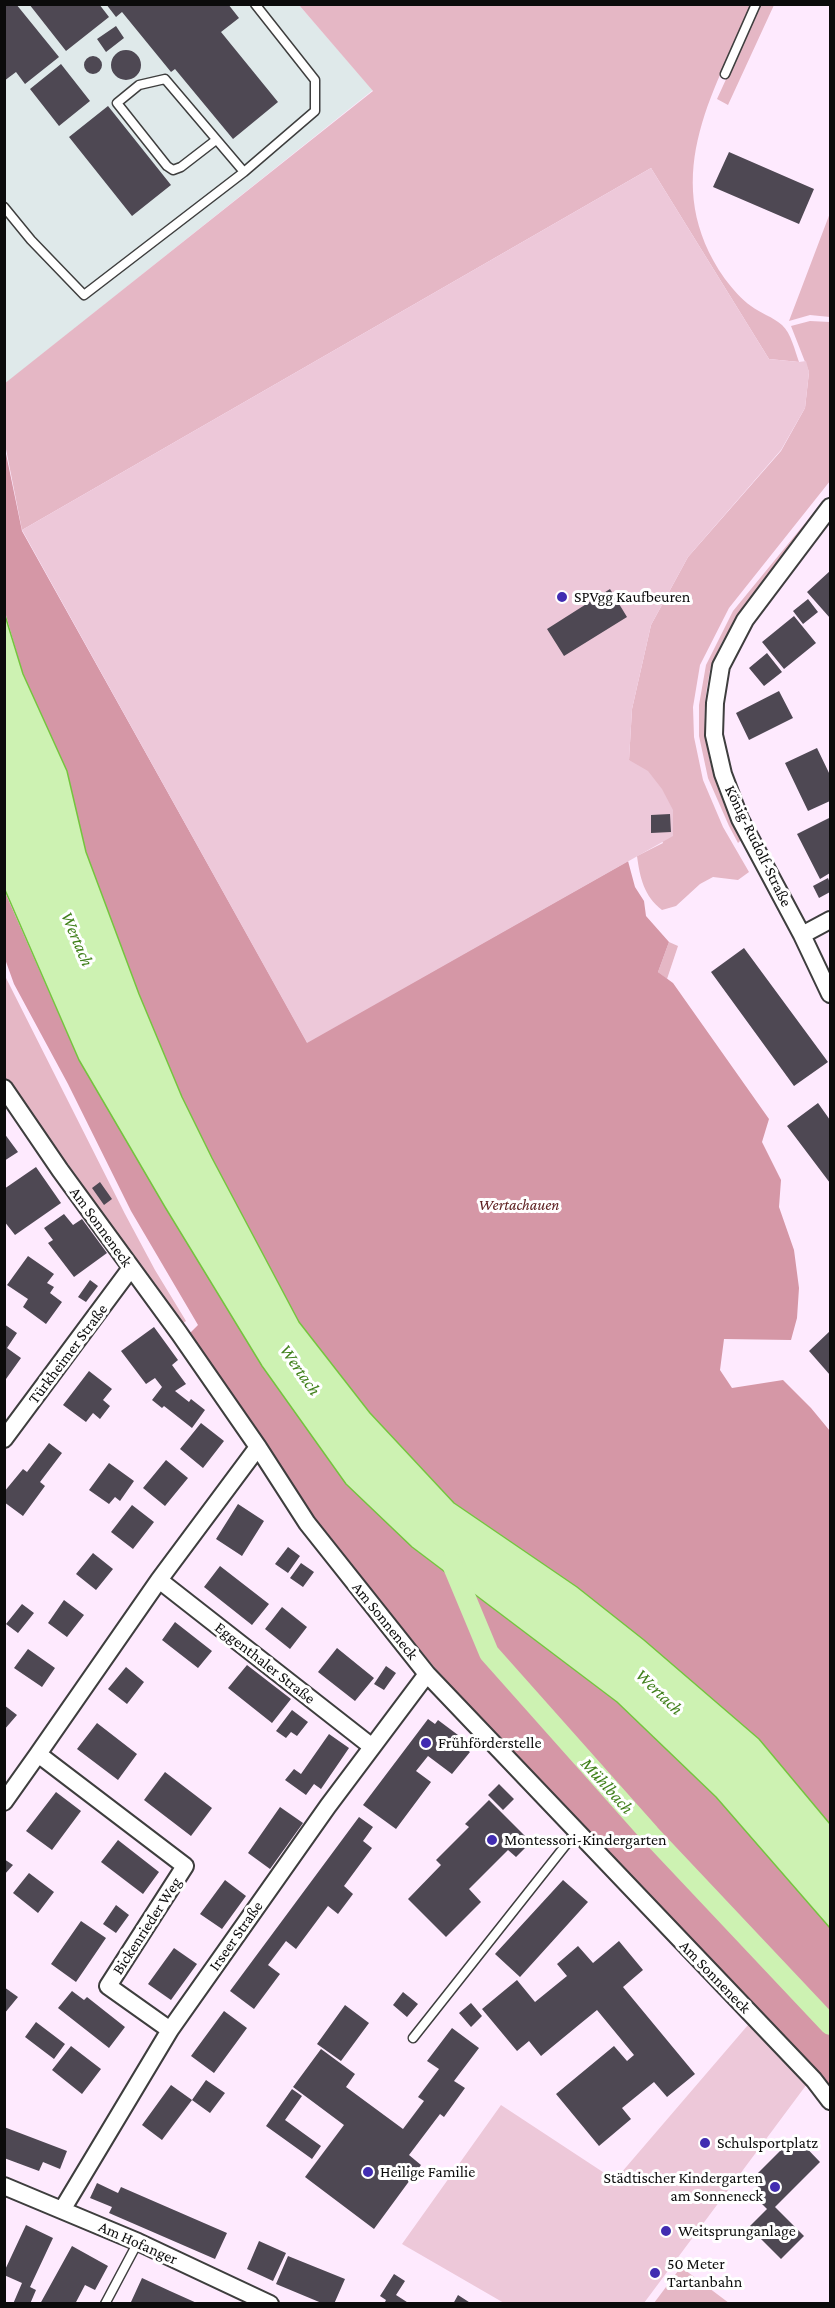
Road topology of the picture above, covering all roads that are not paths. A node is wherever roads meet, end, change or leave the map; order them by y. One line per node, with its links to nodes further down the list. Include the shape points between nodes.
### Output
1 (255, 4): 5 (lane, via 315,80 315,111)
2 (756, 4): 3 (lane)
3 (725, 74)
4 (216, 140): 4 (lane, via 165,79 139,85 117,103 173,170); 5 (lane)
5 (244, 172): 6 (lane, via 84,295)
6 (4, 207)
7 (830, 509): 9 (street, König-Rudolf-Straße, via 745,620 721,666 715,703 714,735 723,774 740,819)
8 (831, 920): 9 (street)
9 (802, 934): 10 (street, König-Rudolf-Straße)
10 (831, 994)
11 (4, 1088): 12 (street, Am Sonneneck)
12 (131, 1268): 13 (street, Türkheimer Straße); 14 (street, Am Sonneneck)
13 (4, 1439)
14 (258, 1447): 15 (street); 16 (street, Am Sonneneck, via 308,1523)
15 (159, 1580): 17 (street, Eggenthaler Straße); 18 (street)
16 (428, 1674): 17 (street, Irseer Straße); 20 (street, Am Sonneneck)
17 (371, 1746): 21 (street, Irseer Straße)
18 (38, 1754): 19 (street); 21 (street, Bickenrieder Weg, via 185,1866 108,1986)
19 (4, 1802)
20 (576, 1832): 22 (lane); 23 (street, Am Sonneneck)
21 (170, 2030): 25 (street, Irseer Straße)
22 (413, 2038)
23 (831, 2101)
24 (6, 2192): 25 (street, Am Hofanger)
25 (62, 2210): 26 (street, Am Hofanger)
26 (138, 2242): 27 (lane); 28 (street, Am Hofanger)
27 (105, 2304)
28 (270, 2304)

